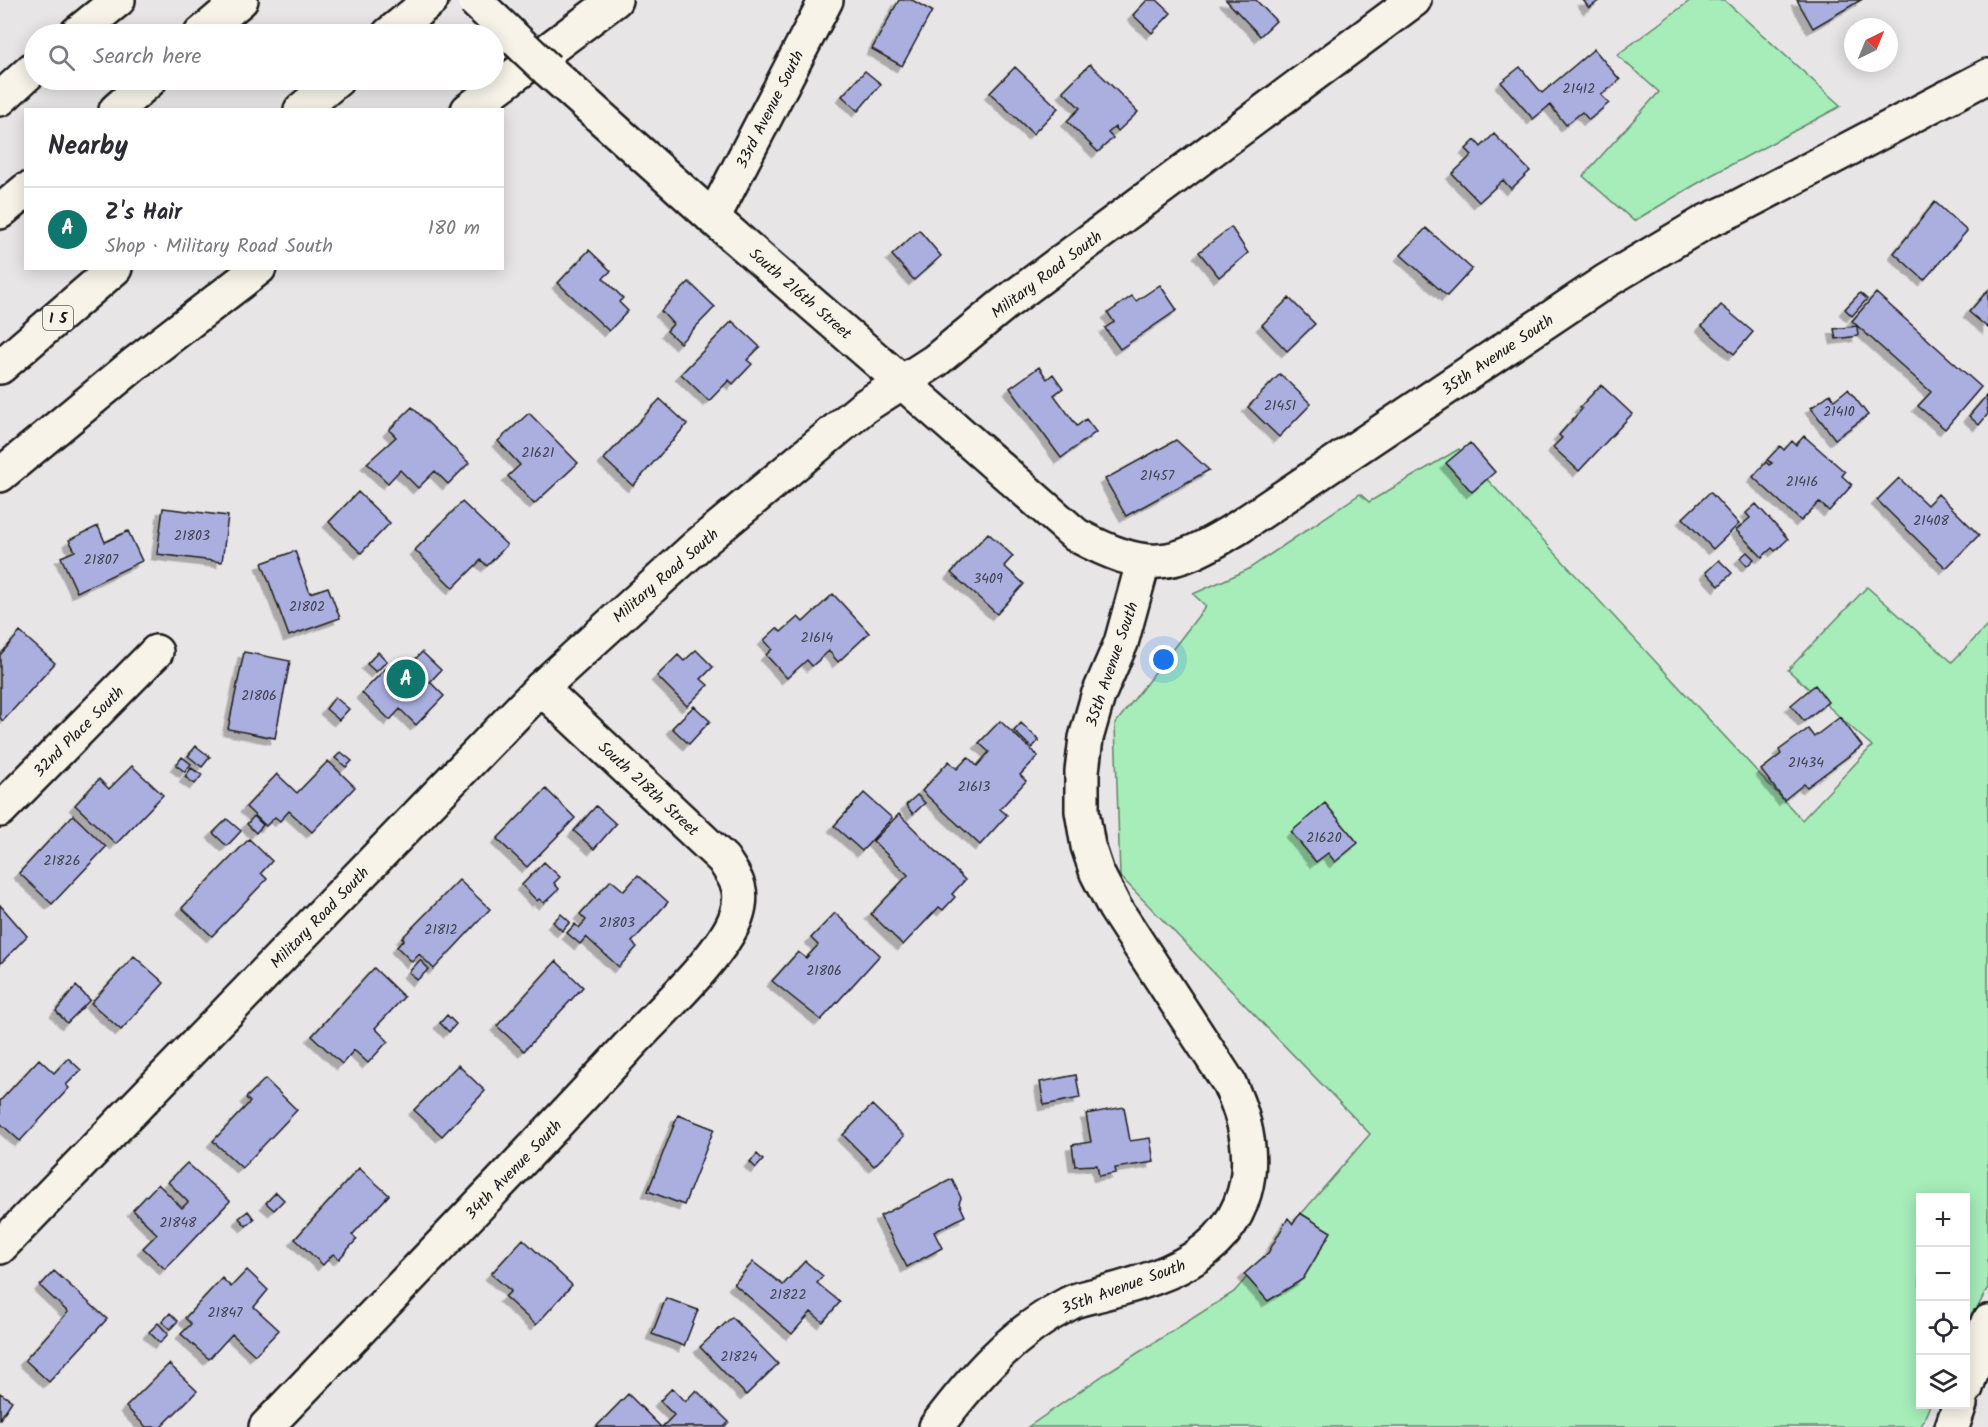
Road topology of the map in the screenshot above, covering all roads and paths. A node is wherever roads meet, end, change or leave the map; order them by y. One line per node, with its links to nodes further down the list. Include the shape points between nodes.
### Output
1 (110, 0): 9 (main road)
2 (118, 0): 10 (main road)
3 (241, 0): 11 (main road)
4 (431, 0): 12 (main road)
5 (474, 0): 13 (main road, South 216th Street, bridge)
6 (615, 0): 16 (main road)
7 (826, 0): 25 (main road, 33rd Avenue South)
8 (1414, 0): 29 (main road, Military Road South)
9 (83, 24)
10 (88, 24)
11 (213, 24)
12 (401, 24)
13 (499, 24)
14 (504, 28): 25 (main road, South 216th Street, bridge)
15 (1988, 76): 31 (main road, 35th Avenue South, via 1707,220 1606,281 1198,552 1170,561)
16 (504, 83)
17 (139, 90): 20 (main road)
18 (324, 90): 21 (main road)
19 (495, 90): 22 (main road)
20 (118, 108)
21 (303, 108)
22 (471, 108)
23 (24, 192): 24 (main road)
24 (0, 212)
25 (713, 218): 29 (main road, South 216th Street)
26 (113, 270): 28 (main road, I 5)
27 (256, 270): 30 (main road)
28 (0, 367)
29 (902, 382): 31 (main road, South 216th Street, via 1076,535); 33 (main road, Military Road South, via 865,406 698,545)
30 (0, 475)
31 (1143, 563): 41 (main road, 35th Avenue South, via 1121,643 1098,696 1086,738 1082,811 1091,855 1115,908 1228,1083 1240,1108 1248,1136 1247,1189 1227,1227 1195,1259 1167,1273 1071,1302 1040,1320 1007,1344)
32 (156, 652): 34 (main road, 32nd Place South)
33 (541, 688): 35 (main road, South 218th Street, via 723,859 737,880); 36 (main road, Military Road South)
34 (0, 810)
35 (741, 898): 40 (main road, 34th Avenue South, via 735,919 709,958)
36 (0, 1247)
37 (1988, 1322): 38 (main road)
38 (1970, 1374)
39 (1958, 1409): 42 (main road)
40 (266, 1427)
41 (936, 1427)
42 (1952, 1427)

